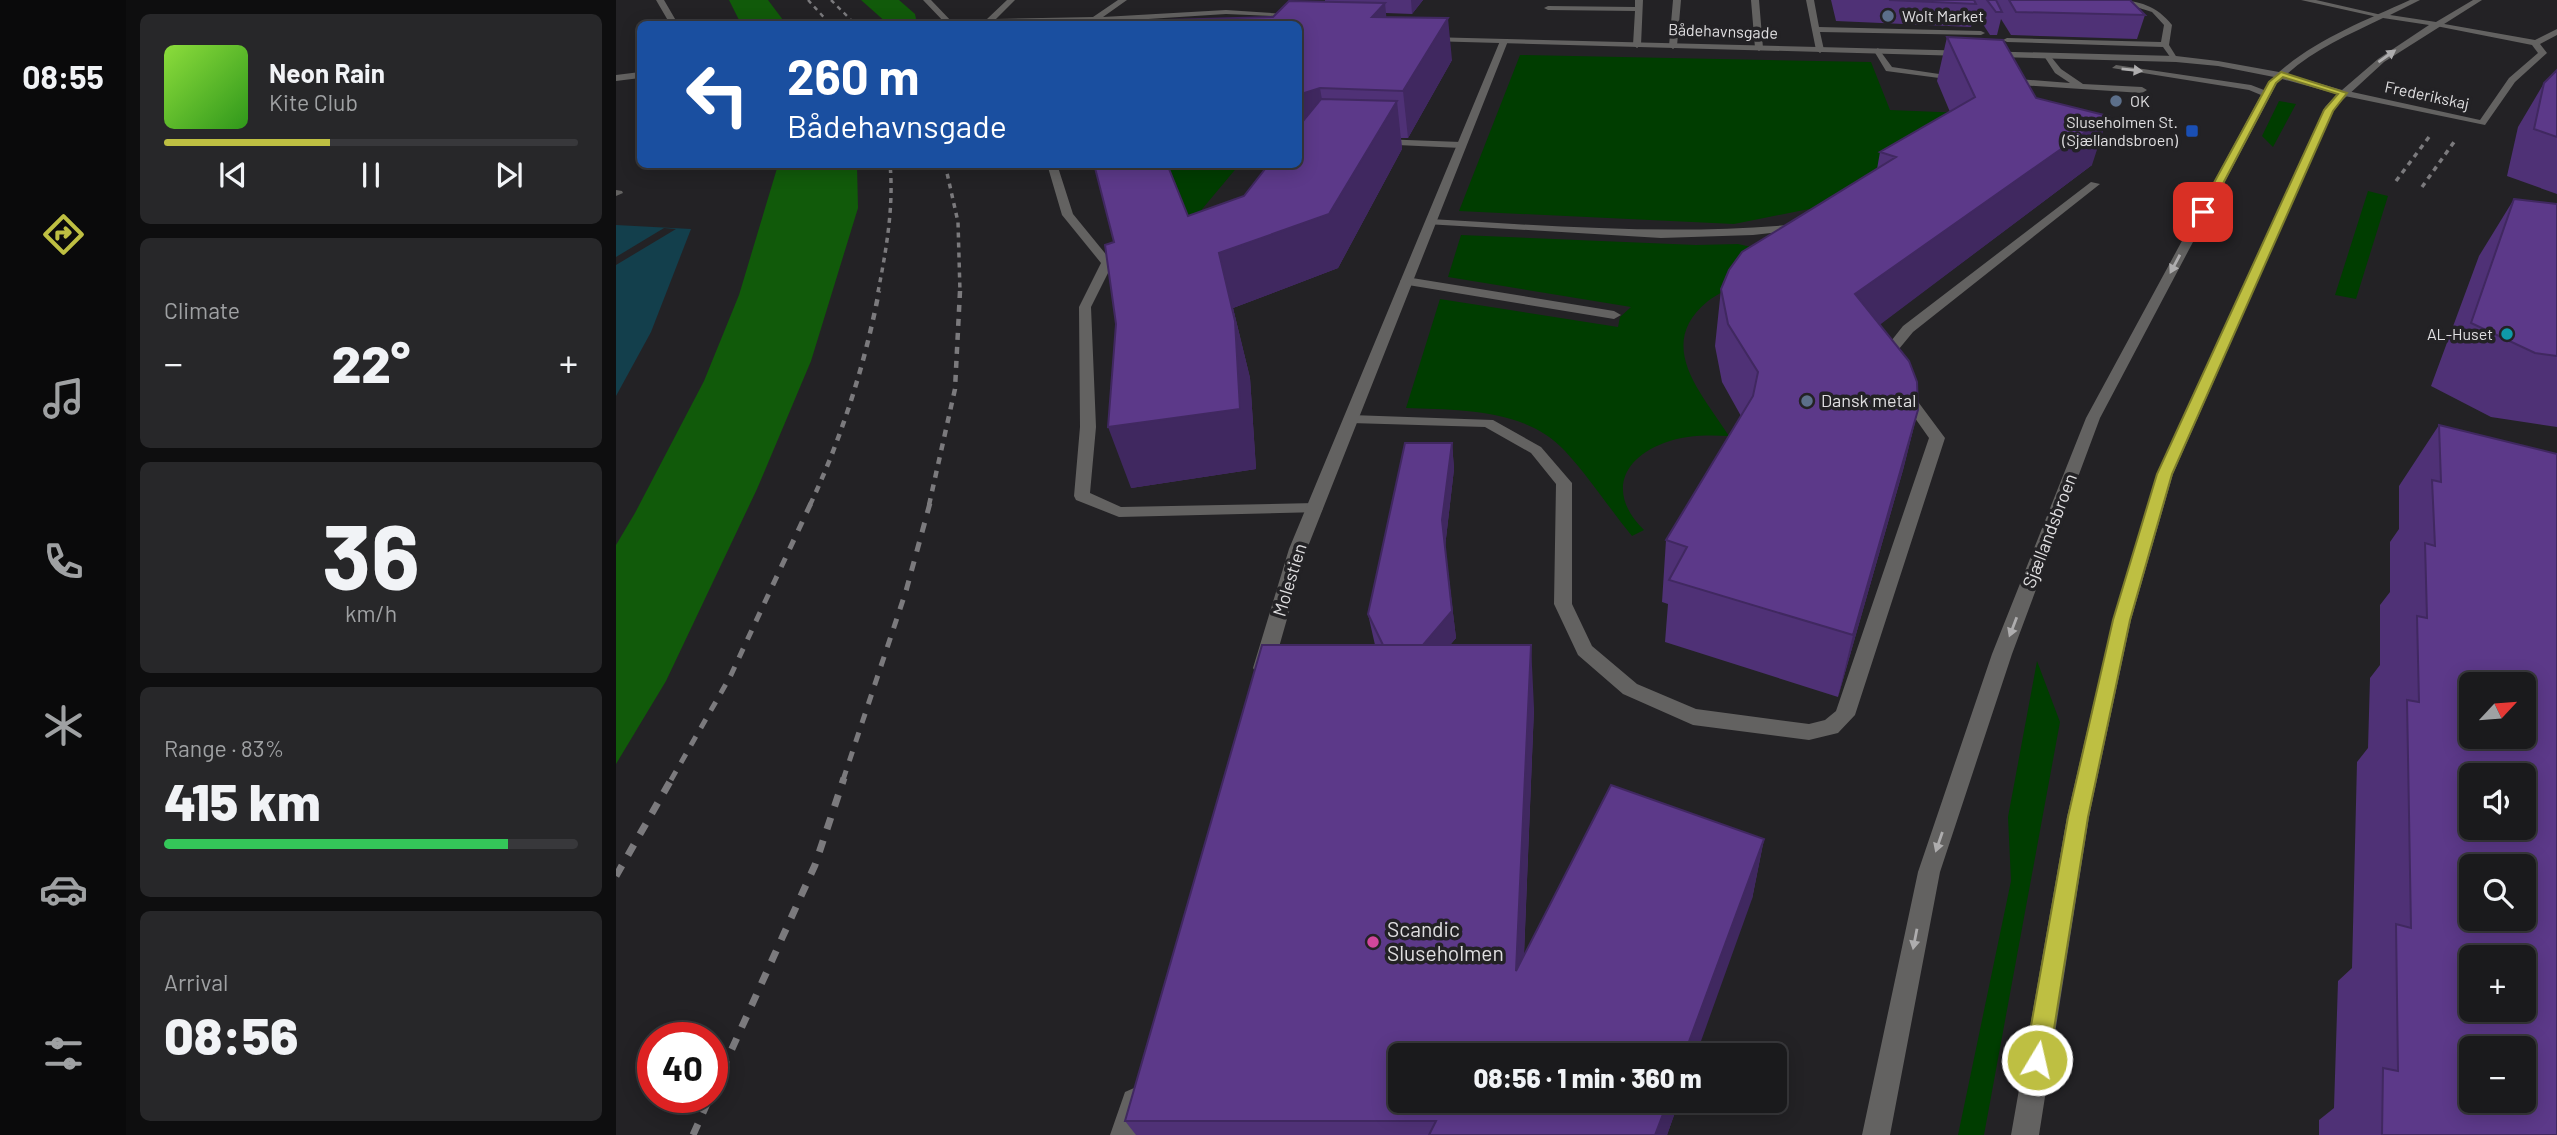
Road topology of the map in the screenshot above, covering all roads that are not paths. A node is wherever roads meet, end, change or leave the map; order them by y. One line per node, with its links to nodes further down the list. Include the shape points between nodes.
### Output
1 (660, 0): 19 (street)
2 (926, 0): 20 (street)
3 (1011, 0): 21 (street)
4 (1122, 0): 18 (street)
5 (1677, 0): 36 (street)
6 (1755, 0): 37 (street)
7 (1810, 0): 25 (street)
8 (2118, 0): 35 (street, via 2155,10 2168,25)
9 (2305, 0): 17 (street)
10 (2416, 0): 17 (street, Sjællandsbroen)
11 (2478, 0): 23 (street)
12 (1639, 5): 15 (street); 34 (street)
13 (1172, 8): 16 (street)
14 (1309, 8): 16 (street, via 1303,15 1226,12)
15 (1548, 8)
16 (1163, 16): 18 (street)
17 (2382, 16): 23 (street); 45 (street, Sjællandsbroen, via 2326,42)
18 (1095, 19): 21 (street)
19 (672, 21)
20 (947, 21)
21 (989, 21)
22 (1975, 22): 27 (street)
23 (2435, 24): 33 (street); 53 (street, one-way to 23, via 2385,57)
24 (1446, 27): 30 (street)
25 (1816, 29): 27 (street); 38 (street)
26 (2001, 30): 31 (street)
27 (1981, 33): 40 (street)
28 (2556, 33): 33 (street)
29 (1420, 39): 30 (street, Bådehavnsgade)
30 (1447, 40): 32 (street, Bådehavnsgade)
31 (2007, 40): 35 (street); 41 (street)
32 (1504, 41): 34 (street, Bådehavnsgade); 55 (street, Molestien)
33 (2535, 43): 53 (street, Frederikskaj, via 2543,53 2512,80 2482,123)
34 (1637, 45): 36 (street, Bådehavnsgade)
35 (2165, 45): 43 (street)
36 (1673, 46): 37 (street, Bådehavnsgade)
37 (1759, 48): 38 (street, Bådehavnsgade)
38 (1820, 50): 39 (street, Bådehavnsgade)
39 (1878, 51): 40 (street, Bådehavnsgade); 48 (street, via 1889,69)
40 (1994, 54): 41 (street, Bådehavnsgade)
41 (2016, 55): 44 (street, Bådehavnsgade)
42 (2147, 58): 43 (street); 44 (street); 51 (street)
43 (2176, 59): 45 (street)
44 (2051, 60): 50 (street); 51 (street, one-way to 51, via 2187,77 2265,93)
45 (2281, 74): 51 (street, Sjællandsbroen); 53 (street)
46 (637, 75): 47 (street)
47 (616, 78)
48 (1970, 78)
49 (1997, 80): 50 (street)
50 (2081, 87): 52 (street)
51 (2269, 89): 53 (street); 67 (street, Sjællandsbroen, one-way to 67, via 2093,418 2002,654 1929,873)
52 (2142, 90)
53 (2343, 93): 68 (street, via 2329,110 2165,474 2122,620 2078,817)
54 (1368, 142): 55 (street)
55 (1461, 145): 58 (street, Molestien)
56 (1053, 168): 63 (street, via 1068,215 1107,262 1085,307 1088,427 1082,496 1119,512)
57 (2095, 184): 62 (street, via 1908,329 1887,355 1894,379 1937,438 1844,715 1831,727 1809,732 1693,717 1630,689 1585,650 1563,604 1564,483 1536,450 1488,423)
58 (1430, 222): 59 (street, via 1684,236 1743,235); 60 (street, Molestien)
59 (1815, 225)
60 (1406, 281): 61 (street); 62 (street, Molestien)
61 (1614, 315)
62 (1351, 419): 63 (street, Molestien)
63 (1315, 508): 64 (street, Molestien, via 1298,549)
64 (1255, 695)
65 (1140, 1082): 66 (street)
66 (1124, 1135)
67 (1876, 1135)
68 (2025, 1135)

